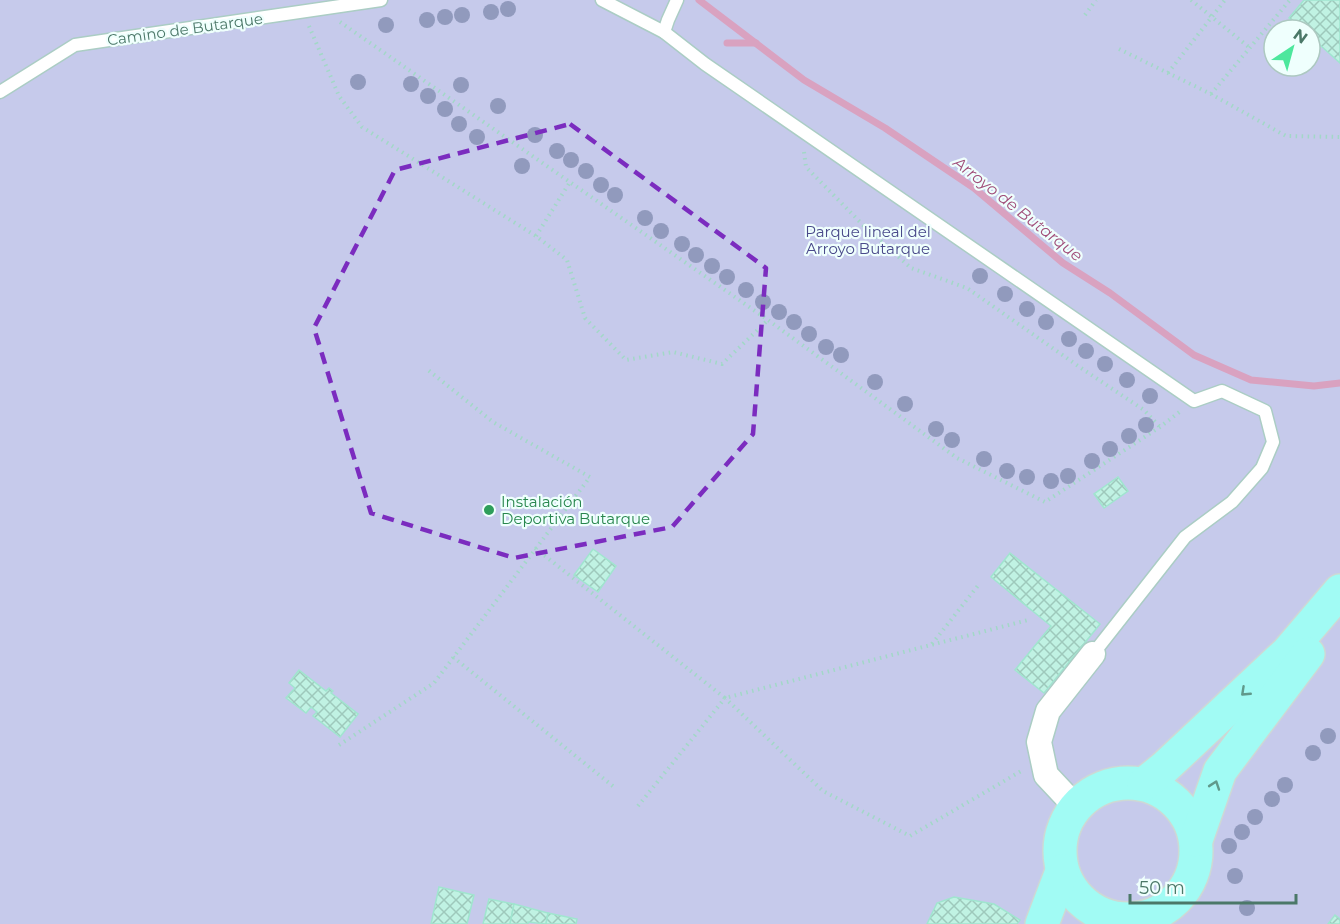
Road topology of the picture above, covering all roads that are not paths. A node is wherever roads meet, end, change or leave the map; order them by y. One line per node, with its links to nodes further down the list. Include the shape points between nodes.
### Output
1 (381, 0): 5 (lane, Camino de Butarque, via 75,45)
2 (602, 0): 4 (lane)
3 (676, 2): 4 (lane)
4 (664, 32): 8 (lane, via 1194,401 1222,391 1265,411 1273,442 1262,468 1232,502 1185,537)
5 (0, 92)
6 (1340, 591): 9 (main road, one-way to 9, via 1288,652)
7 (1340, 616): 11 (main road, one-way to 7, via 1220,771)
8 (1094, 654): 10 (street, via 1048,711 1039,742 1046,775)
9 (1144, 784): 10 (main road, via 1117,783 1094,792); 11 (main road, via 1167,795 1187,815)
10 (1076, 807): 12 (main road, via 1063,832 1059,855)
11 (1196, 840): 13 (main road, via 1197,854 1188,883 1170,906)
12 (1062, 871): 13 (main road, via 1074,893 1090,907); 14 (main road)
13 (1128, 922)
14 (1042, 924)

